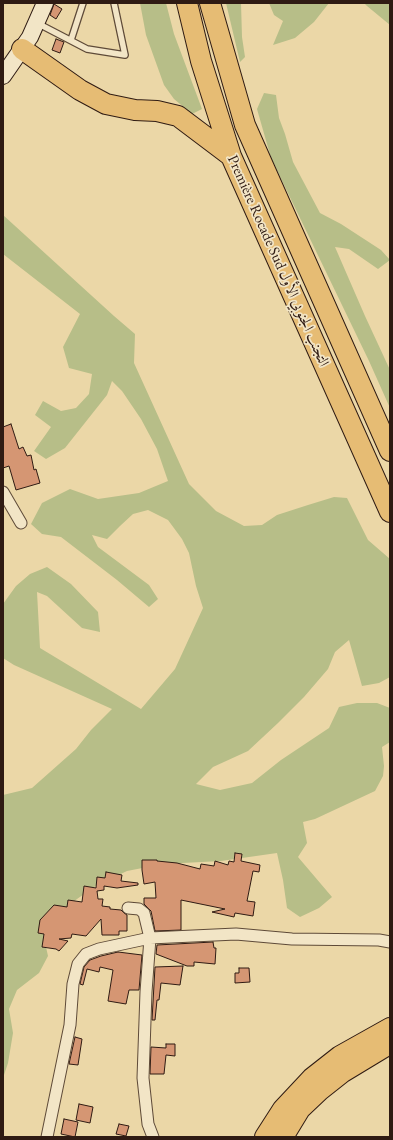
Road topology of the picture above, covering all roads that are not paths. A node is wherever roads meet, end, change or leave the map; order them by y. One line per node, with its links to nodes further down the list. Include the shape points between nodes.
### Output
1 (45, 3): 6 (main road)
2 (83, 3): 7 (lane)
3 (114, 3): 7 (lane, via 125,55 87,49)
4 (187, 3): 10 (highway, Première Rocade Sud التجنب الجنوبي الأول, via 200,61)
5 (210, 3): 13 (highway, Première Rocade Sud التجنب الجنوبي الأول, via 245,125)
6 (37, 22): 7 (lane); 8 (main road)
7 (71, 40)
8 (22, 49): 9 (main road); 11 (highway, via 80,90 106,104 134,110 157,111 178,116)
9 (3, 76)
10 (213, 100): 11 (highway, via 212,114 206,120); 12 (highway, Première Rocade Sud التجنب الجنوبي الأول)
11 (187, 123): 12 (highway)
12 (231, 156): 15 (highway, Première Rocade Sud التجنب الجنوبي الأول)
13 (390, 450)
14 (3, 492): 16 (street)
15 (390, 512)
16 (21, 523)
17 (128, 908): 19 (street, via 139,909 144,913)
18 (390, 932): 20 (street)
19 (150, 938): 20 (street, via 236,934 292,939); 24 (street, via 99,949 86,954 78,964 73,984 70,1025); 25 (street, via 143,1078 148,1124)
20 (379, 940): 21 (street)
21 (390, 942)
22 (390, 1028): 26 (highway, via 340,1056 312,1078 283,1109)
23 (390, 1044): 27 (highway, via 343,1072 320,1091 300,1109)
24 (47, 1137)
25 (153, 1137)
26 (265, 1137)
27 (283, 1137)

